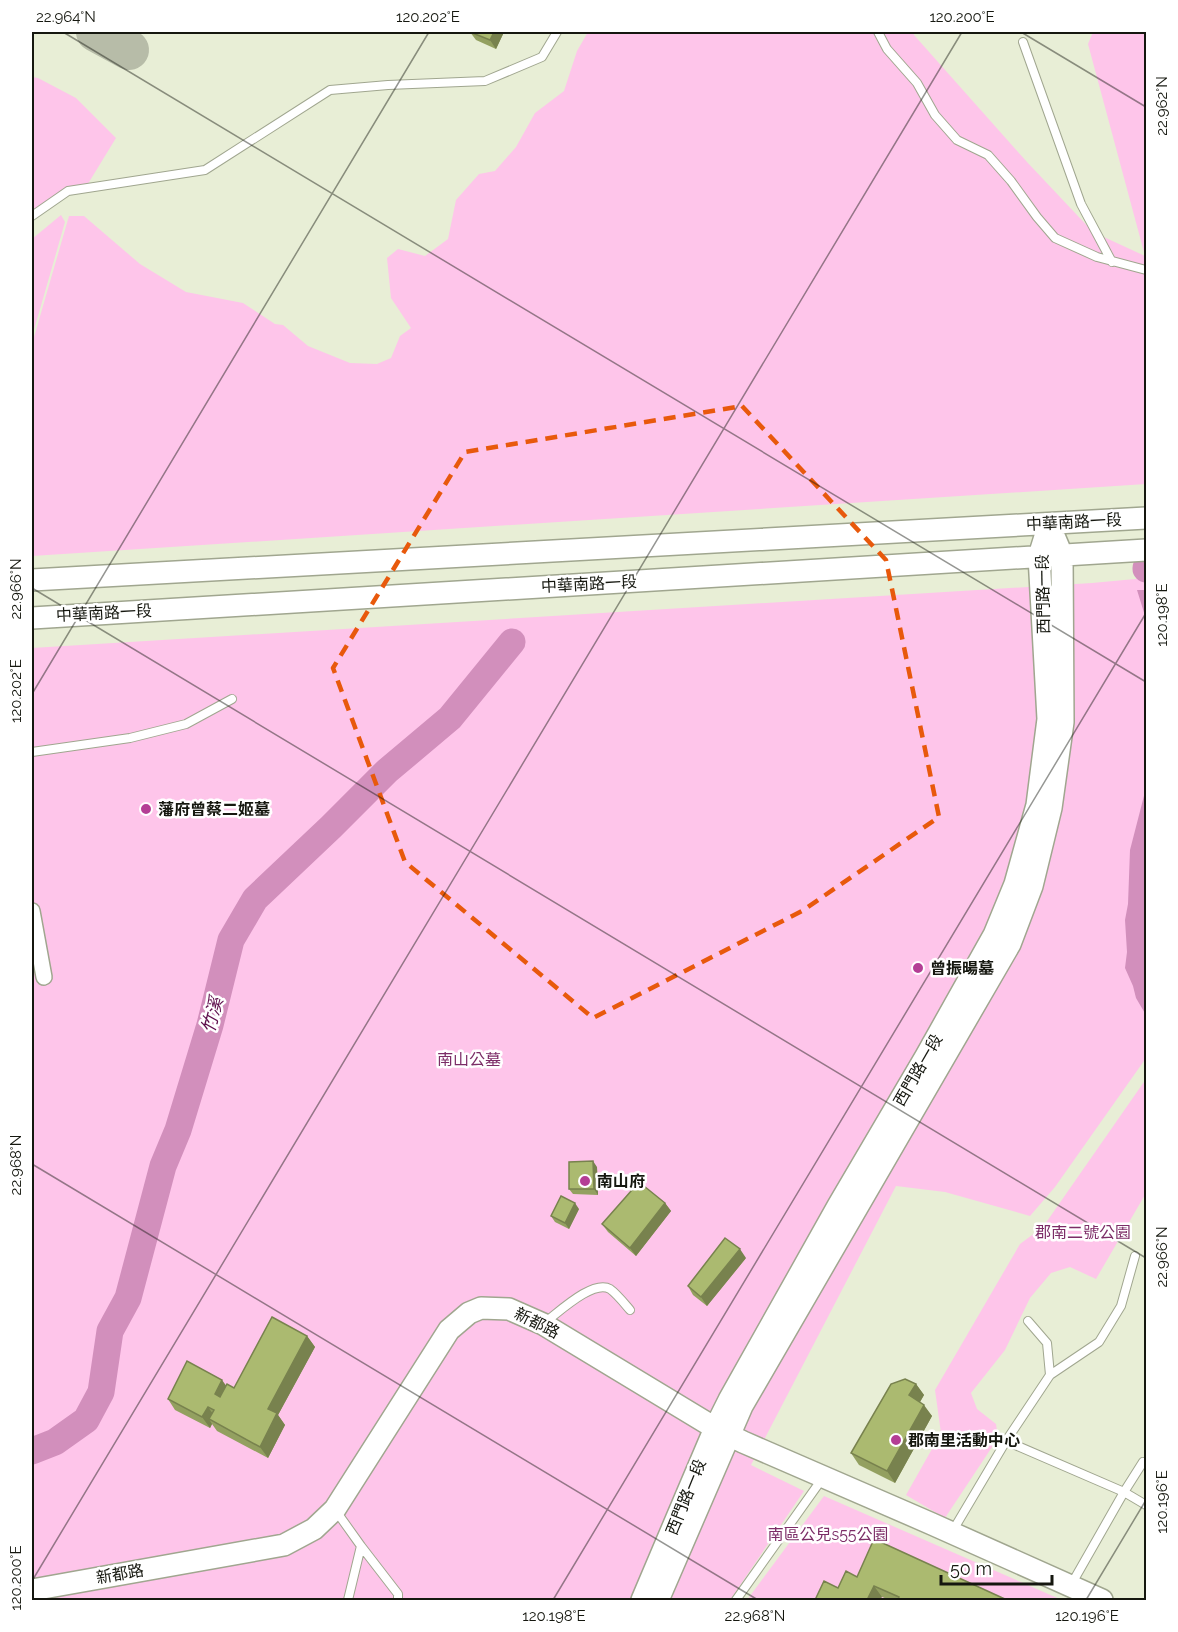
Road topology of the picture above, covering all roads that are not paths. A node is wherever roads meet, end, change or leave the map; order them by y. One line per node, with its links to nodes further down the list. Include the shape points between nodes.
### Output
1 (557, 32): 4 (lane, via 542,57 485,81 330,90 205,170 68,191)
2 (878, 32): 5 (lane, via 887,49 917,82 935,115 957,140 988,155 1055,238)
3 (1023, 42): 5 (lane, via 1081,204)
4 (32, 216)
5 (1112, 262): 6 (lane)
6 (1146, 270)
7 (1146, 518): 8 (street, 中華南路一段)
8 (1049, 525): 10 (street, 西門路一段); 11 (street, 西門路一段); 12 (street, 中華南路一段)
9 (1146, 550): 10 (street, 中華南路一段)
10 (1062, 555): 11 (street, 中華南路一段); 23 (street, 西門路一段, via 1063,722 1052,808 1032,886 1010,944 742,1406)
11 (1038, 556): 13 (street, 中華南路一段); 23 (street, 西門路一段, via 1048,719 1036,805 1015,884 994,935 763,1337)
12 (32, 580)
13 (32, 618)
14 (232, 699): 15 (lane, via 186,724 130,738)
15 (32, 752)
16 (32, 912): 17 (street)
17 (44, 977)
18 (1135, 1256): 22 (lane, via 1121,1306 1099,1342)
19 (630, 1310): 21 (lane, via 611,1289 602,1286 591,1288)
20 (1028, 1321): 22 (lane, via 1047,1343)
21 (543, 1324): 23 (street, 新都路); 29 (street, 新都路, via 509,1309 481,1308 449,1330)
22 (1050, 1375): 24 (lane)
23 (722, 1432): 26 (street, 新都路); 36 (street, 西門路一段); 37 (street, 西門路一段)
24 (1006, 1441): 27 (lane); 30 (lane)
25 (1143, 1462): 27 (lane)
26 (823, 1477): 30 (street, 新都路); 38 (lane)
27 (1124, 1492): 28 (lane); 32 (lane)
28 (1146, 1505)
29 (335, 1509): 31 (lane); 33 (street, 新都路, via 314,1528 284,1545)
30 (952, 1533): 32 (street, 新都路)
31 (361, 1546): 34 (lane); 35 (lane, via 398,1594)
32 (1070, 1587): 39 (street, 新都路)
33 (32, 1590)
34 (348, 1600)
35 (398, 1600)
36 (642, 1600)
37 (658, 1600)
38 (736, 1600)
39 (1102, 1600)

